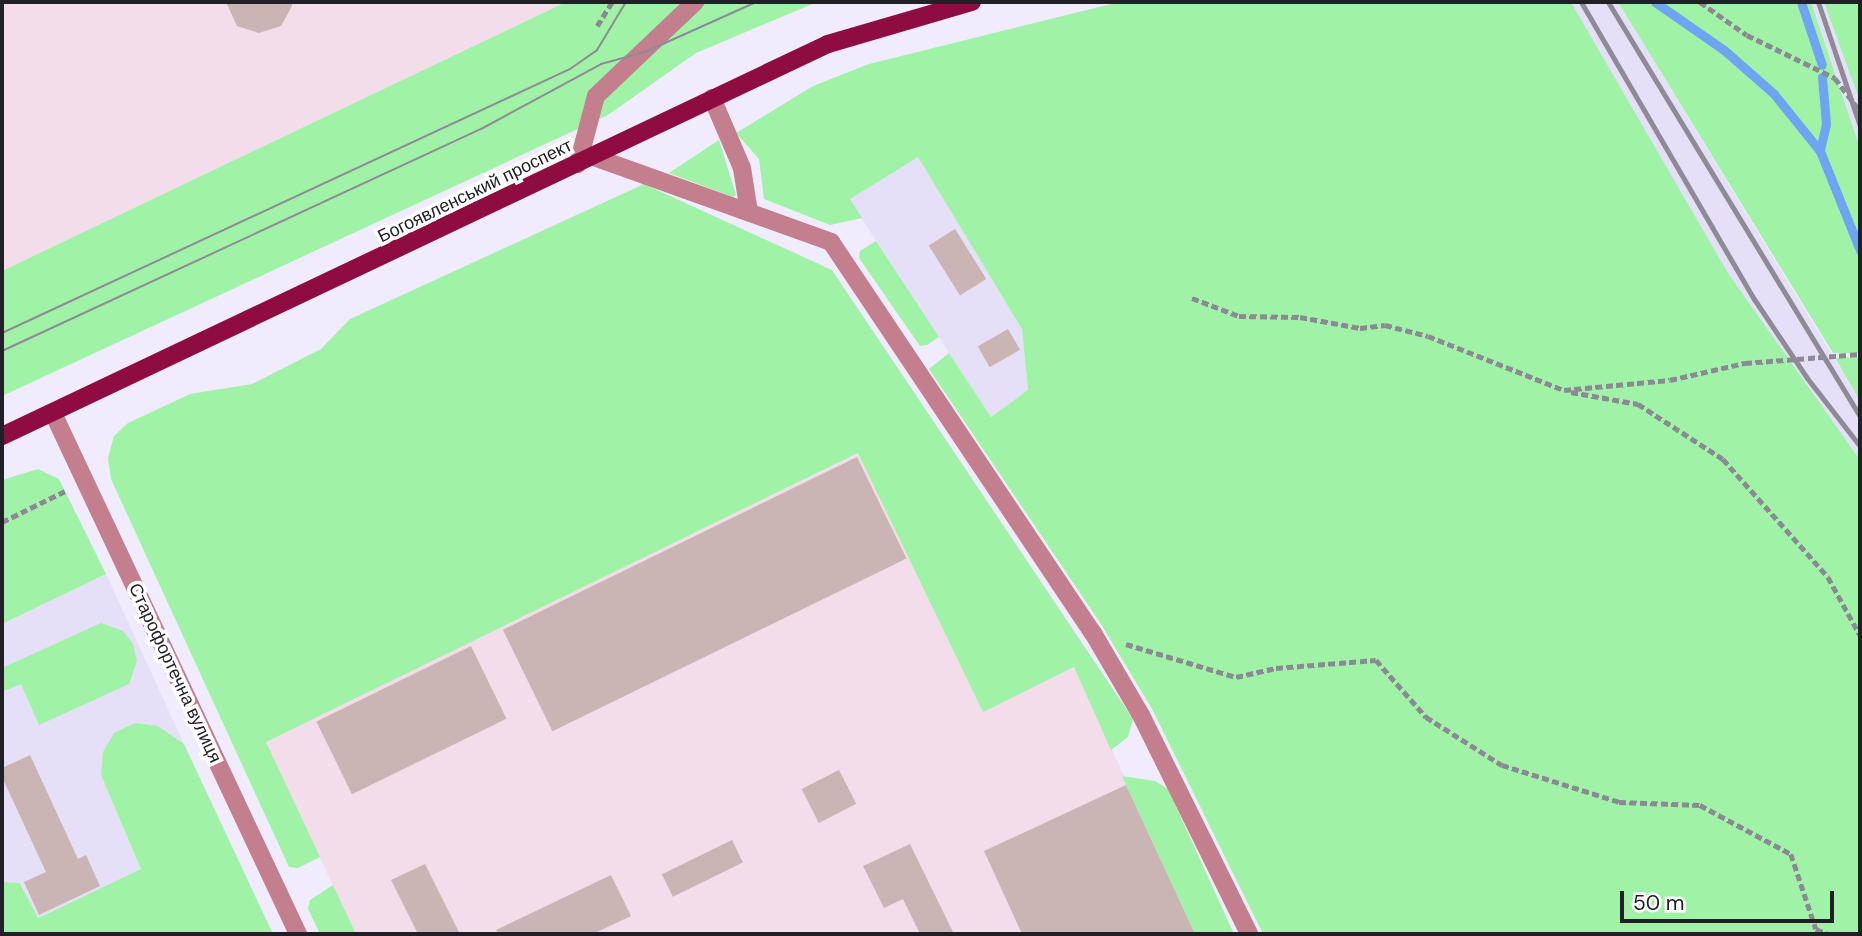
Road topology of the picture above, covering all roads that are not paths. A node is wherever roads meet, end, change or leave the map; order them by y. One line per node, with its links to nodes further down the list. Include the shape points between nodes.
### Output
1 (695, 2): 4 (street, via 596,96)
2 (972, 2): 3 (main road, Богоявленський проспект, via 828,44)
3 (712, 98): 4 (main road, Богоявленський проспект); 5 (street, via 742,168)
4 (586, 161): 5 (street); 6 (main road, Богоявленський проспект)
5 (748, 212): 9 (street, via 831,242 1093,633 1142,715)
6 (53, 412): 7 (main road, Богоявленський проспект); 8 (street, Старофортечна вулиця)
7 (2, 436)
8 (298, 934)
9 (1250, 934)

